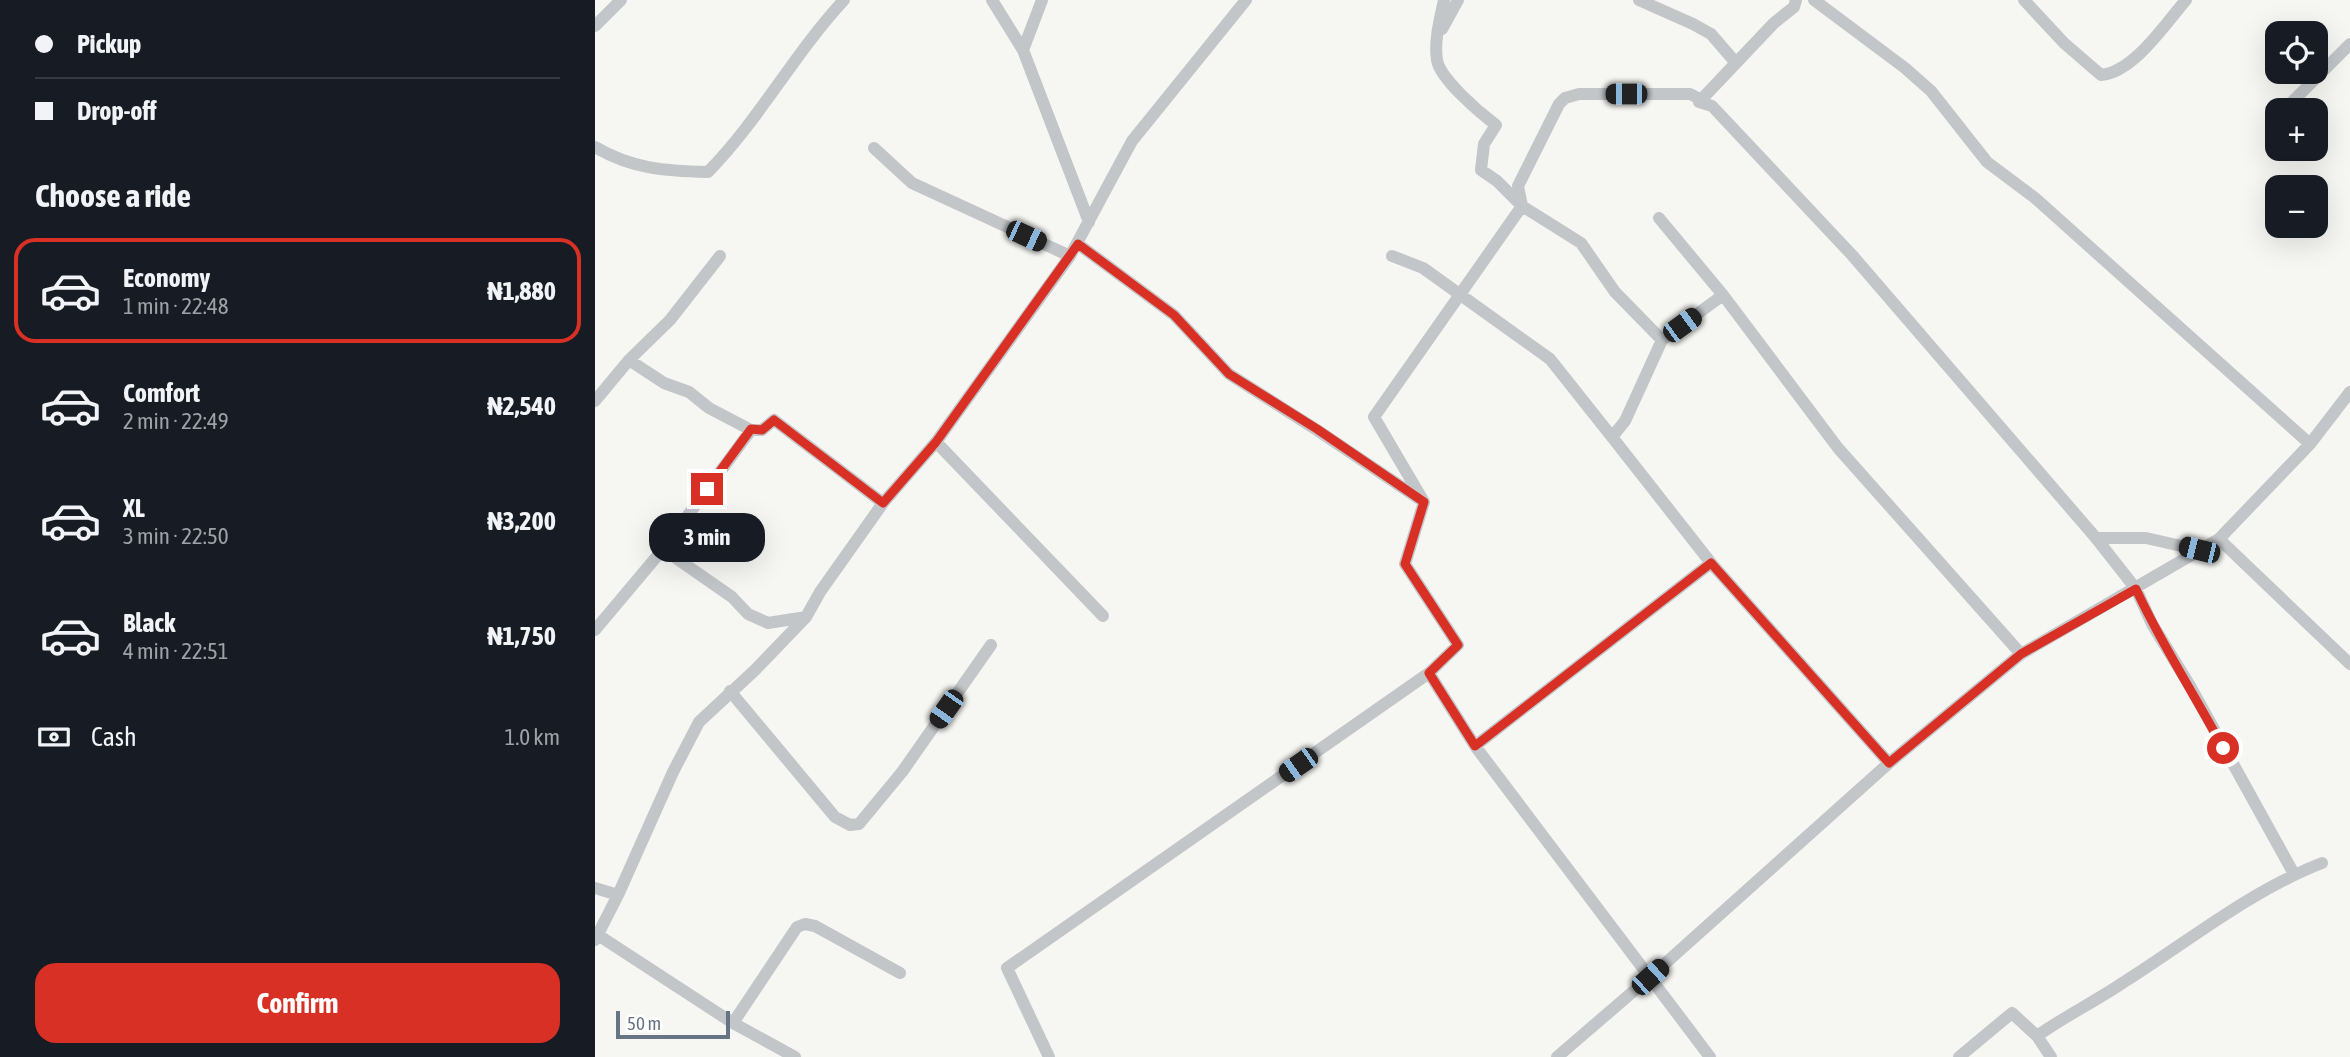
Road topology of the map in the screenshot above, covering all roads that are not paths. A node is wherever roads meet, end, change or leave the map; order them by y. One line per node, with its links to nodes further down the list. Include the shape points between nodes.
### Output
1 (621, 0): 13 (street)
2 (844, 0): 20 (street, via 816,30 730,150 708,172 653,169 617,160)
3 (992, 0): 16 (street)
4 (1042, 0): 16 (street)
5 (1246, 0): 24 (street, via 1132,141)
6 (1444, 0): 14 (street)
7 (1458, 0): 14 (street)
8 (1639, 0): 17 (street, via 1711,34)
9 (1796, 0): 17 (street)
10 (1814, 0): 38 (street, via 1931,91 1987,162 2035,198)
11 (2024, 0): 12 (street, via 2101,75 2121,70)
12 (2186, 0)
13 (597, 22)
14 (1437, 38): 22 (street, via 1437,63 1466,102 1496,125 1483,144 1481,170)
15 (2350, 44): 18 (street)
16 (1023, 50): 24 (street)
17 (1736, 63): 19 (street)
18 (2296, 98)
19 (1699, 102): 22 (street, via 1690,94 1579,94 1565,98 1518,186); 41 (street, via 1711,106 1852,255)
20 (595, 147)
21 (874, 148): 27 (street, via 912,183)
22 (1523, 206): 29 (street); 31 (street, via 1581,243 1615,292)
23 (1659, 218): 30 (street)
24 (1089, 222): 25 (street)
25 (1078, 244): 27 (street); 39 (street, via 1174,315 1229,374)
26 (720, 256): 32 (street, via 670,320)
27 (1070, 256): 37 (street)
28 (1392, 256): 29 (street, via 1423,268)
29 (1460, 295): 36 (street, via 1550,359); 39 (street, via 1374,417)
30 (1723, 295): 31 (street); 51 (street, via 1838,448)
31 (1662, 340): 36 (street, via 1625,421)
32 (629, 360): 34 (street); 35 (street)
33 (2350, 392): 38 (street)
34 (595, 401)
35 (751, 429): 40 (street, via 762,430 774,420); 43 (street)
36 (1612, 437): 45 (street)
37 (936, 442): 40 (street); 47 (street)
38 (2310, 444): 42 (street)
39 (1424, 502): 53 (street, via 1405,564 1458,645)
40 (883, 503): 48 (street)
41 (2095, 538): 44 (street, via 2146,538); 46 (street)
42 (2219, 539): 44 (street); 52 (street)
43 (663, 549): 48 (street, via 732,597 748,614 768,623); 49 (street)
44 (2199, 550): 46 (street)
45 (1711, 563): 55 (street); 56 (street)
46 (2136, 589): 51 (street); 58 (street)
47 (1103, 616)
48 (806, 617): 54 (street)
49 (595, 631)
50 (991, 645): 54 (street, via 902,772 859,824 835,817)
51 (2021, 654): 56 (street)
52 (2350, 664)
53 (1429, 673): 55 (street); 67 (street, via 1007,968)
54 (730, 691): 60 (street, via 699,722)
55 (1475, 746): 63 (street)
56 (1889, 763): 63 (street)
57 (2322, 863): 58 (street)
58 (2294, 874): 65 (street)
59 (595, 888): 60 (street)
60 (618, 895): 61 (street)
61 (597, 938): 64 (street)
62 (900, 972): 64 (street, via 805,924 797,927)
63 (1650, 977): 68 (street); 69 (street)
64 (733, 1023): 66 (street)
65 (2037, 1036): 70 (street, via 2012,1013); 71 (street)
66 (795, 1057)
67 (1049, 1057)
68 (1557, 1057)
69 (1710, 1057)
70 (1959, 1057)
71 (2051, 1057)

